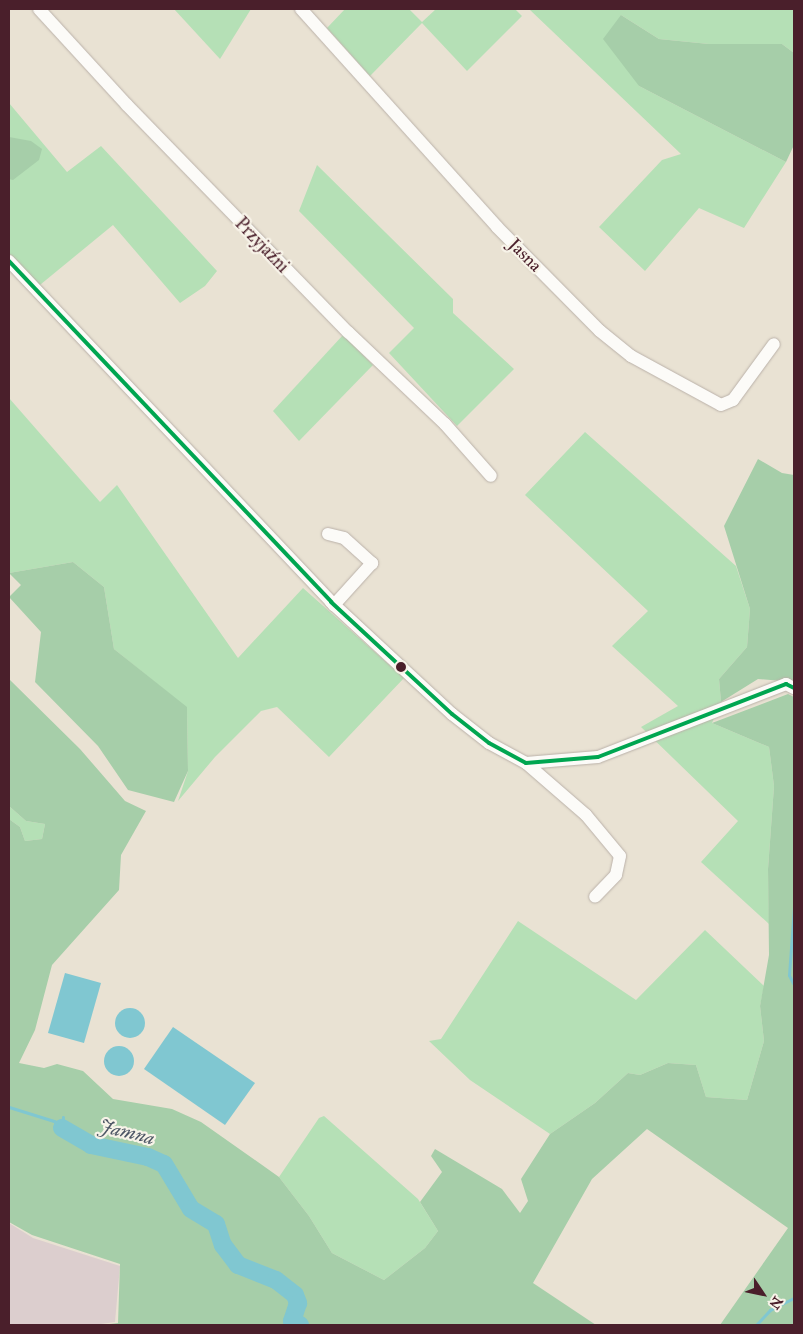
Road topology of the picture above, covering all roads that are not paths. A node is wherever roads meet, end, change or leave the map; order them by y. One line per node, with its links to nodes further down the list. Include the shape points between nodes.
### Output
1 (39, 9): 5 (street, Przyjaźni, via 167,147 361,345 445,424)
2 (301, 9): 4 (street, Jasna, via 497,228 625,352 720,405 734,400)
3 (9, 261): 7 (street)
4 (774, 344)
5 (491, 476)
6 (328, 534): 7 (street, via 344,538 372,563)
7 (334, 606): 9 (street, via 452,714 489,743)
8 (794, 688): 9 (street, via 786,684 598,757)
9 (526, 763): 10 (street, via 586,815 620,856 616,875)
10 (595, 897)

